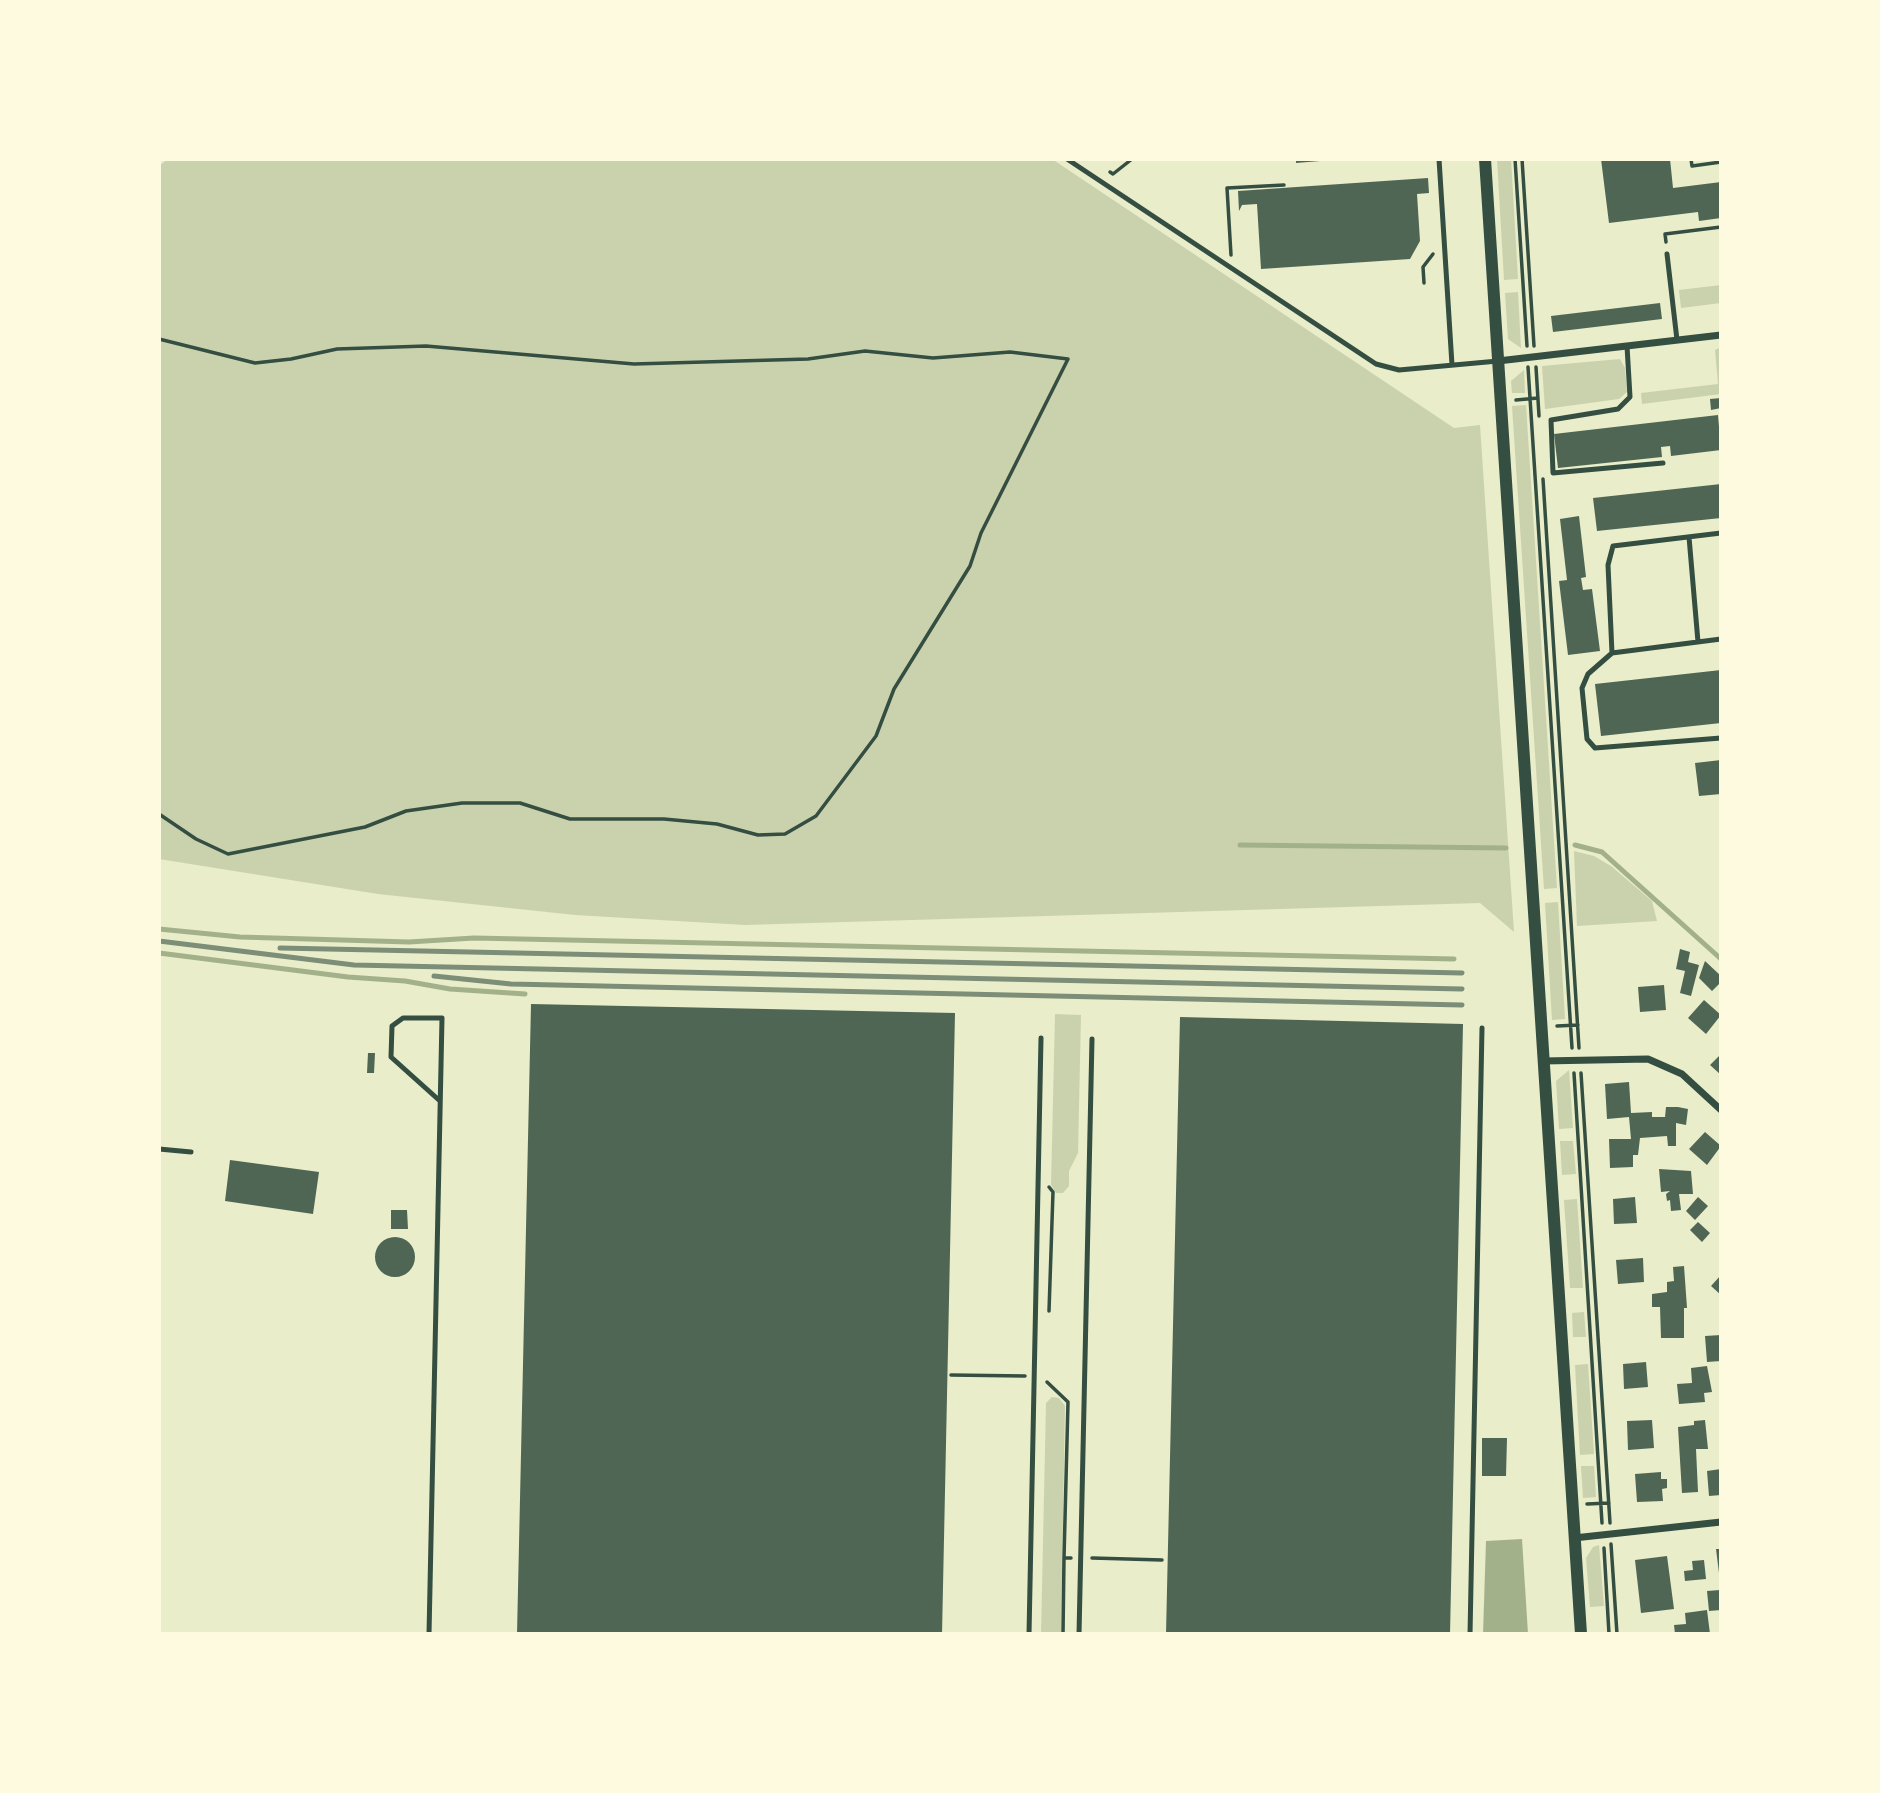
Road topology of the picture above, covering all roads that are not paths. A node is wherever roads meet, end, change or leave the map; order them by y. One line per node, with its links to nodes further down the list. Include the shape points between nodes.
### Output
1 (1067, 159): 9 (lane, via 1387,369)
2 (1439, 159): 9 (lane)
3 (1485, 159): 8 (street)
4 (1667, 254): 6 (lane)
5 (1721, 335): 6 (street)
6 (1677, 340): 7 (street)
7 (1627, 346): 8 (street); 10 (lane, via 1630,397 1618,409 1551,420 1553,473)
8 (1497, 361): 9 (lane); 20 (street)
9 (1452, 365)
10 (1663, 463)
11 (1721, 533): 12 (lane)
12 (1689, 537): 14 (lane); 15 (lane, via 1612,546 1608,565)
13 (1721, 639): 14 (lane)
14 (1698, 642): 15 (lane)
15 (1612, 653): 16 (lane, via 1588,674 1582,688 1587,739 1595,748)
16 (1721, 738)
17 (1482, 1028): 30 (lane)
18 (1041, 1038): 28 (lane)
19 (1092, 1039): 29 (lane)
20 (1543, 1061): 22 (street, via 1648,1059 1682,1074); 26 (street)
21 (440, 1101): 21 (lane, via 442,1018 403,1018 392,1026 391,1057); 27 (lane)
22 (1721, 1110)
23 (159, 1149): 24 (lane)
24 (191, 1152)
25 (1721, 1522): 26 (street)
26 (1574, 1538): 31 (street)
27 (429, 1634)
28 (1029, 1634)
29 (1079, 1634)
30 (1469, 1634)
31 (1581, 1634)

